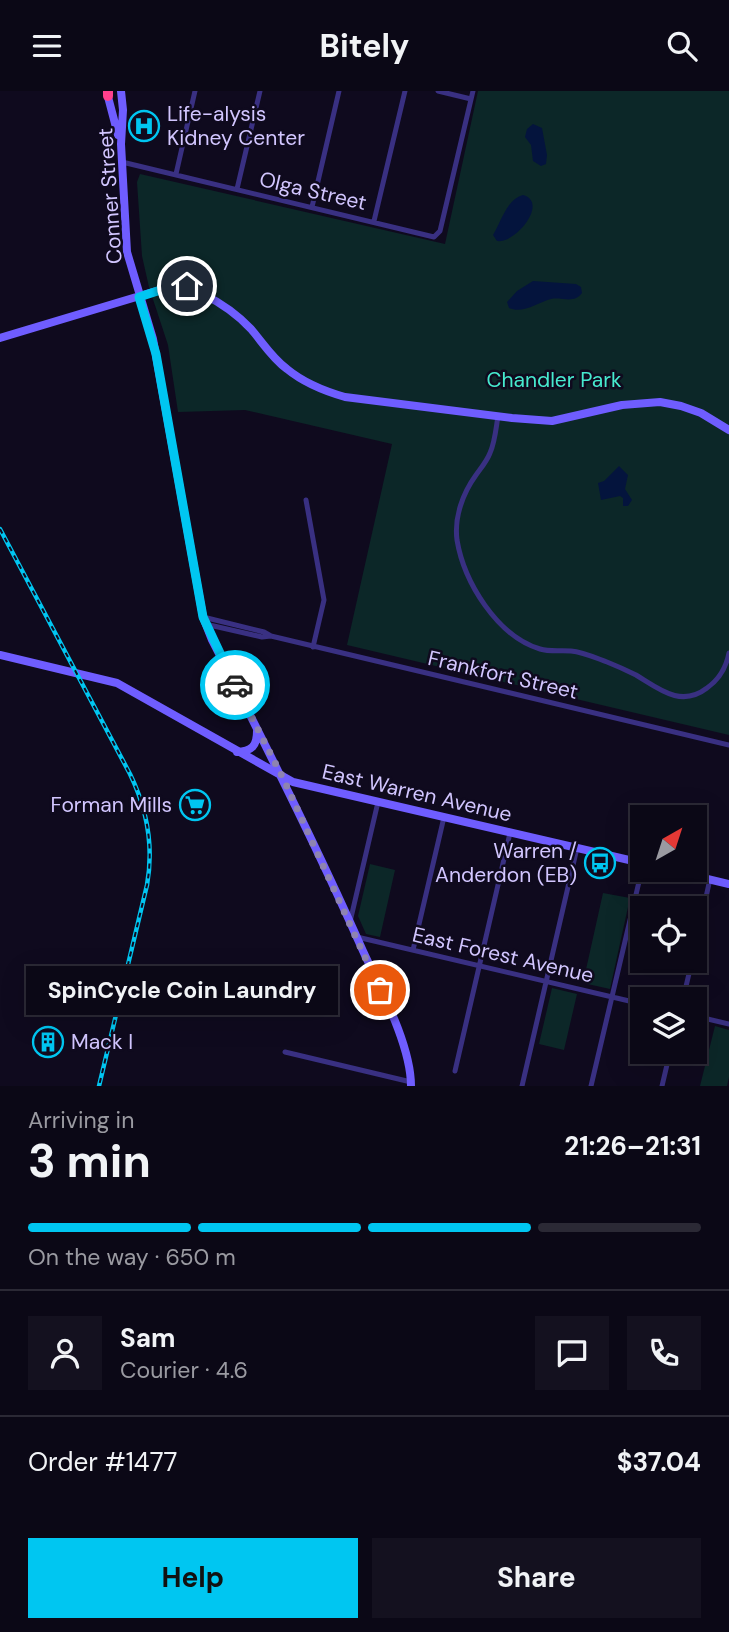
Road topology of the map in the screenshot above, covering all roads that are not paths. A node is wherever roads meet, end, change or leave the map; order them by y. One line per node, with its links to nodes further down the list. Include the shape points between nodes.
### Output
1 (121, 91): 11 (main road, Conner Street)
2 (127, 91): 11 (street)
3 (195, 91): 14 (street)
4 (260, 91): 15 (street)
5 (339, 91): 16 (street)
6 (405, 91): 17 (street)
7 (438, 91): 10 (street)
8 (473, 91): 10 (street)
9 (107, 93): 12 (main road)
10 (471, 99): 17 (street, Olga Street, via 440,231 434,236)
11 (123, 110): 12 (main road, Conner Street)
12 (121, 144): 13 (main road, Conner Street)
13 (122, 162): 14 (street, Olga Street); 18 (main road, Conner Street, via 127,250)
14 (176, 174): 15 (street, Olga Street)
15 (237, 189): 16 (street, Olga Street)
16 (312, 207): 17 (street, Olga Street)
17 (374, 221)
18 (139, 297): 19 (main road); 20 (main road, via 175,286 198,291 240,319 288,370 337,395); 23 (main road, Conner Street, via 156,354)
19 (0, 338)
20 (498, 417): 21 (main road, via 552,421 622,405 660,402 701,412); 27 (street, via 491,451 464,496 456,529 472,584 498,622 534,647 585,654 623,668 676,697 704,691)
21 (729, 430)
22 (306, 500): 24 (street, via 324,600)
23 (204, 621): 24 (street, Frankfort Street); 28 (main road, Conner Street)
24 (313, 647): 29 (street, Frankfort Street)
25 (729, 653): 27 (street)
26 (0, 655): 30 (main road, East Warren Avenue, via 117,683)
27 (727, 666)
28 (257, 727): 30 (main road, via 253,748); 31 (main road, Conner Street)
29 (729, 745)
30 (237, 752): 31 (main road, East Warren Avenue)
31 (283, 778): 32 (main road, East Warren Avenue); 42 (main road, Conner Street)
32 (378, 802): 33 (main road, East Warren Avenue); 42 (street)
33 (444, 817): 34 (main road, East Warren Avenue); 44 (street)
34 (510, 833): 35 (main road, East Warren Avenue); 45 (street)
35 (576, 848): 36 (main road, East Warren Avenue); 46 (street)
36 (630, 860)
37 (707, 878): 38 (main road)
38 (710, 879): 40 (main road); 41 (street)
39 (639, 882): 47 (street)
40 (729, 884)
41 (706, 896)
42 (350, 922): 43 (main road, Conner Street)
43 (357, 937): 44 (street, East Forest Avenue); 54 (main road, Conner Street, via 403,1044)
44 (413, 950): 45 (street, East Forest Avenue)
45 (479, 966): 46 (street, East Forest Avenue); 53 (street)
46 (546, 981): 47 (street, East Forest Avenue); 55 (street)
47 (612, 997): 48 (street, East Forest Avenue); 56 (street)
48 (630, 1001)
49 (707, 1019): 50 (street)
50 (729, 1024)
51 (285, 1052): 54 (street)
52 (667, 1064): 57 (street)
53 (455, 1071)
54 (411, 1084)
55 (522, 1086)
56 (592, 1086)
57 (662, 1086)

